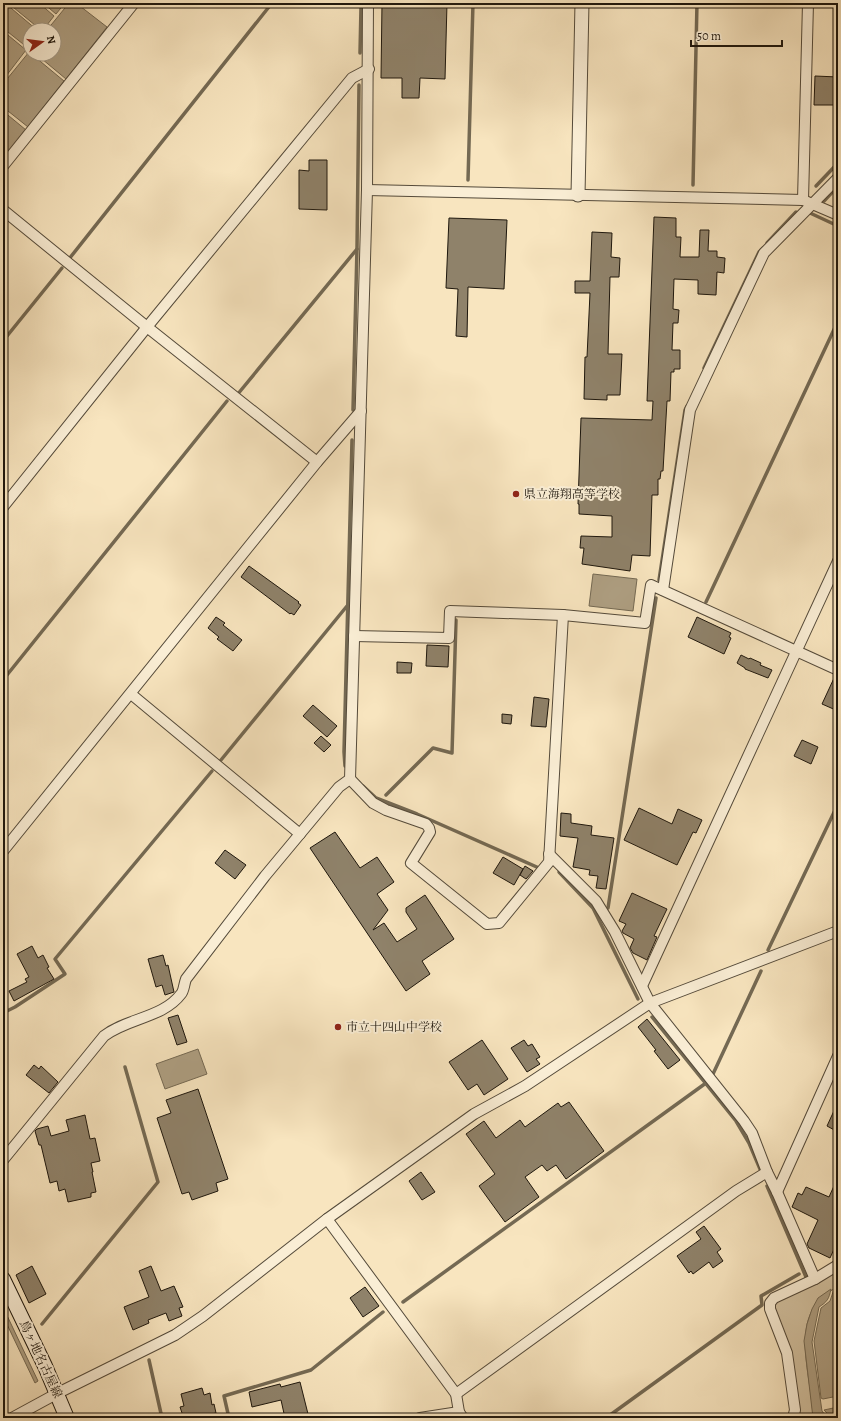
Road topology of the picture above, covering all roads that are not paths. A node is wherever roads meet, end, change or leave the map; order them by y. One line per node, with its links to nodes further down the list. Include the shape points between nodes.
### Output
1 (134, 3): 6 (street)
2 (368, 3): 5 (street)
3 (582, 3): 9 (street)
4 (808, 3): 10 (street)
5 (369, 69): 8 (street); 14 (street, via 352,78)
6 (3, 166)
7 (838, 178): 11 (street)
8 (367, 190): 9 (street); 15 (street)
9 (578, 195): 10 (street)
10 (803, 200): 11 (street)
11 (814, 204): 13 (street); 19 (street, via 764,254 690,410)
12 (3, 210): 14 (street)
13 (838, 215)
14 (147, 327): 16 (street); 17 (street)
15 (361, 411): 16 (street); 21 (street)
16 (317, 462): 24 (street)
17 (3, 507)
18 (838, 561): 22 (street)
19 (663, 590): 20 (street, via 651,585 645,623); 22 (street)
20 (563, 615): 21 (street, via 450,611 449,638); 28 (street)
21 (354, 636): 25 (street)
22 (797, 651): 23 (street); 30 (street)
23 (838, 670)
24 (131, 694): 26 (street); 27 (street)
25 (350, 779): 26 (street, via 340,787); 28 (street, via 373,803 426,824 430,832 411,863 487,924 499,923 549,862)
26 (300, 834): 33 (street, via 186,979 182,994 164,1008 113,1029 104,1036)
27 (3, 851)
28 (549, 854): 30 (street, via 596,901)
29 (838, 931): 31 (street)
30 (642, 986): 31 (street)
31 (650, 1003): 34 (street, via 744,1121 752,1133); 36 (street, via 525,1086 474,1114)
32 (838, 1056): 35 (street)
33 (3, 1160)
34 (767, 1172): 35 (street); 41 (street, via 736,1191)
35 (777, 1192): 39 (street)
36 (327, 1219): 40 (street, via 175,1335); 41 (street)
37 (838, 1265): 39 (street)
38 (3, 1279): 40 (main road, 鳥ヶ地名古屋線)
39 (815, 1279): 46 (street, via 774,1298 770,1303 787,1353 795,1410)
40 (58, 1394): 43 (street); 44 (main road, 鳥ヶ地名古屋線)
41 (456, 1394): 42 (street)
42 (461, 1415): 45 (street)
43 (12, 1418)
44 (67, 1418)
45 (420, 1418)
46 (792, 1418)

